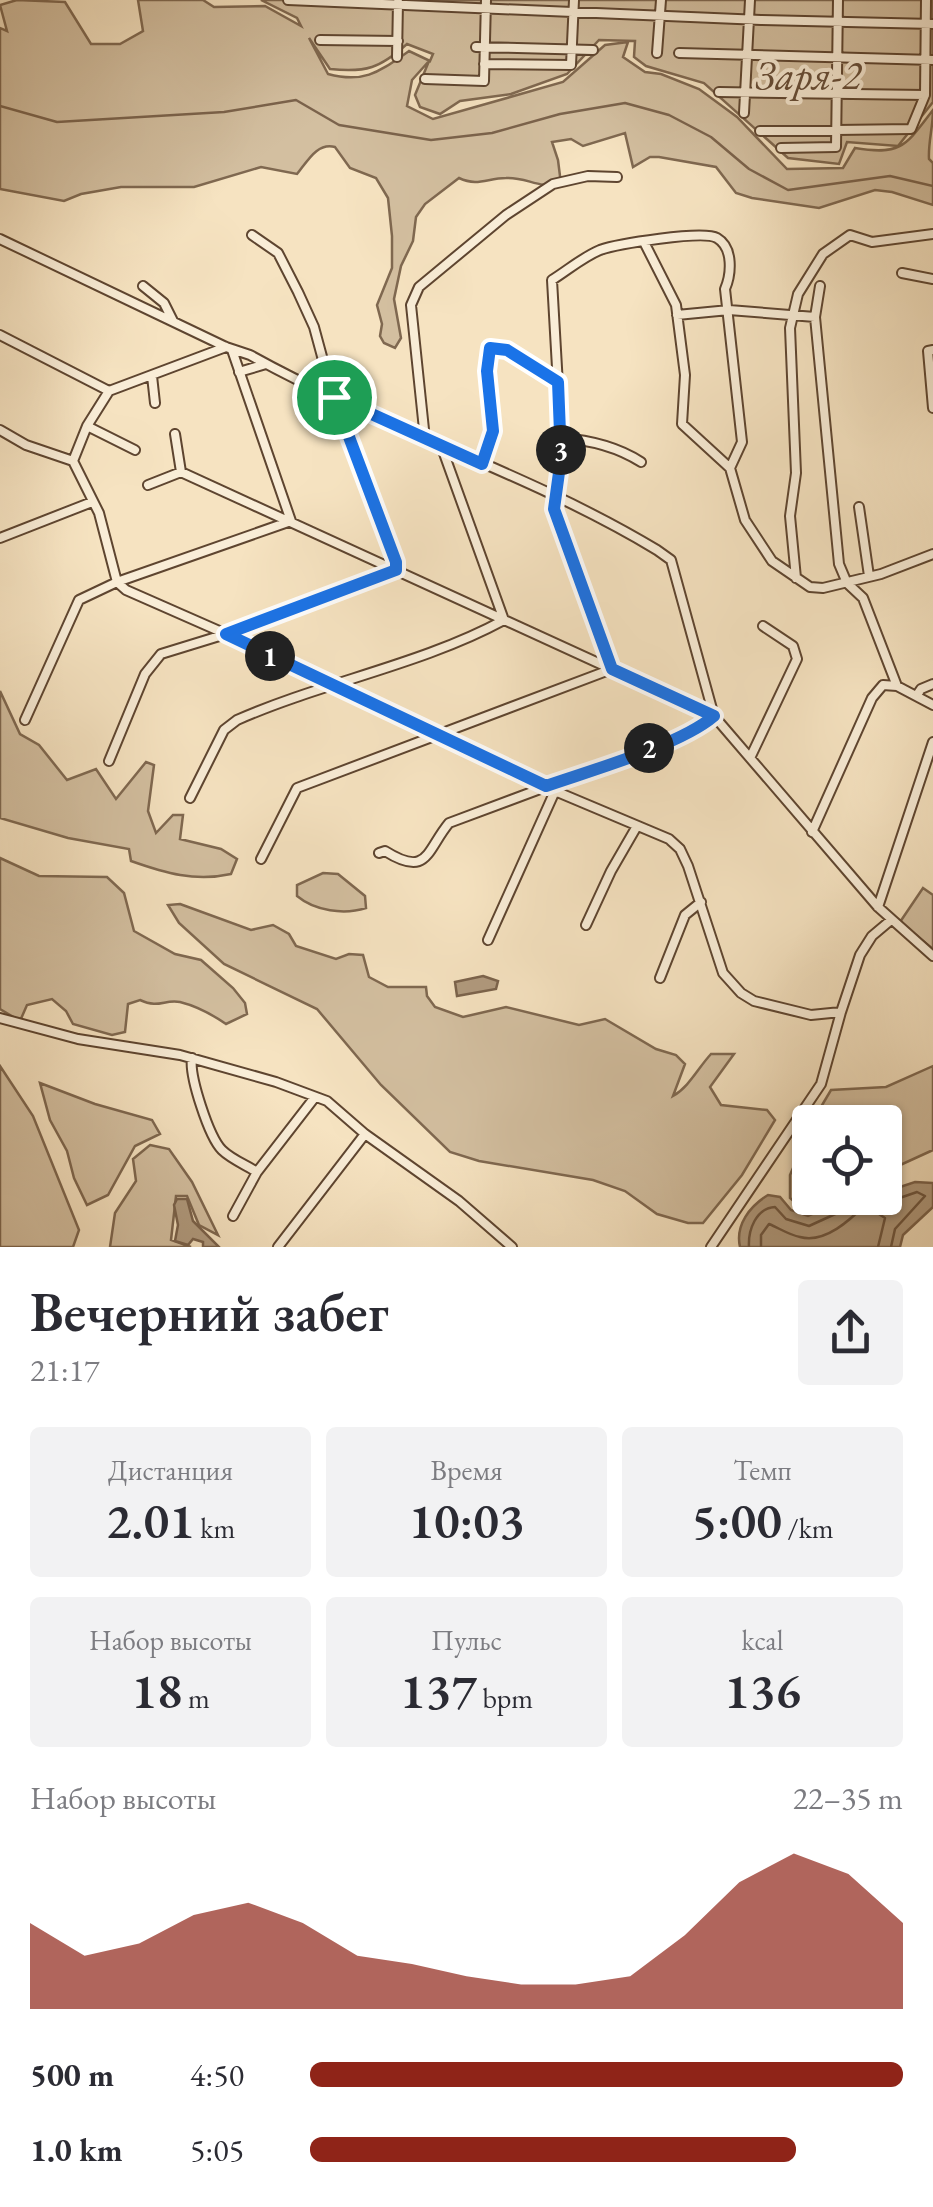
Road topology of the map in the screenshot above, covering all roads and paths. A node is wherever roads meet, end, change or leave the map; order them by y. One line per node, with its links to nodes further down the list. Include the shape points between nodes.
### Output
1 (288, 0): 7 (street)
2 (574, 0): 9 (street)
3 (660, 0): 10 (street)
4 (750, 0): 11 (street)
5 (838, 0): 12 (street)
6 (926, 0): 13 (street)
7 (398, 2): 8 (street); 15 (street)
8 (486, 4): 9 (street); 16 (street)
9 (573, 12): 10 (street); 17 (street)
10 (659, 16): 11 (street); 19 (street)
11 (750, 20): 12 (street); 21 (street)
12 (838, 21): 13 (street); 22 (street)
13 (929, 24): 24 (street)
14 (320, 40): 15 (street)
15 (398, 41): 23 (street)
16 (480, 46): 17 (street); 25 (street)
17 (572, 48): 18 (street); 25 (street, via 571,65)
18 (593, 50)
19 (658, 53)
20 (679, 53): 21 (street)
21 (748, 57): 22 (street); 28 (street)
22 (836, 57): 24 (street); 29 (street)
23 (397, 58)
24 (928, 60): 30 (street)
25 (484, 64): 26 (street, via 484,81)
26 (425, 79)
27 (719, 92): 28 (street)
28 (747, 92): 29 (street); 31 (street)
29 (836, 92): 30 (street); 32 (street)
30 (925, 94): 32 (street, via 911,129)
31 (744, 114)
32 (836, 129): 33 (street); 34 (street, via 836,147)
33 (760, 131)
34 (781, 148)
35 (616, 177): 63 (street, via 553,184 413,295)
36 (933, 234): 46 (street, via 839,240 798,294)
37 (252, 235): 57 (street, via 278,253 298,292)
38 (0, 239): 48 (street)
39 (644, 242): 44 (street, via 716,237 732,268 725,289); 45 (street); 55 (street, via 598,251 552,280)
40 (902, 273): 41 (street)
41 (933, 279)
42 (143, 286): 48 (street, via 164,302)
43 (820, 286): 47 (street)
44 (730, 310): 45 (street); 46 (street); 70 (street, via 742,442)
45 (677, 315): 70 (street, via 685,375 682,424)
46 (793, 316): 47 (street); 81 (street, via 796,473 790,516)
47 (816, 320): 83 (street, via 839,564)
48 (173, 321): 50 (street)
49 (0, 334): 56 (street)
50 (229, 349): 52 (street); 53 (street); 54 (street)
51 (933, 350): 59 (street)
52 (266, 364): 53 (street); 57 (street)
53 (239, 372): 76 (street)
54 (152, 376): 56 (street); 58 (street)
55 (558, 382): 64 (street); 69 (street, via 507,350 490,348 493,431)
56 (109, 391): 60 (street)
57 (334, 397): 63 (street); 79 (street)
58 (155, 403)
59 (933, 408)
60 (87, 426): 66 (street); 67 (street)
61 (0, 430): 67 (street)
62 (174, 434): 71 (street)
63 (425, 438): 65 (street)
64 (561, 438): 68 (street, via 619,449); 73 (street)
65 (442, 448): 69 (street); 84 (street)
66 (134, 450)
67 (73, 461): 74 (street)
68 (641, 462)
69 (482, 464): 73 (street)
70 (730, 468): 81 (street, via 756,541)
71 (181, 472): 72 (street); 76 (street)
72 (148, 486)
73 (553, 496): 87 (street); 93 (street, via 670,560)
74 (92, 502): 77 (street); 82 (street)
75 (860, 507): 80 (street)
76 (291, 521): 79 (street); 82 (street)
77 (0, 538)
78 (933, 554): 80 (street)
79 (396, 570): 84 (street); 86 (street)
80 (868, 576): 83 (street)
81 (796, 578): 83 (street, via 810,587)
82 (117, 582): 86 (street); 94 (street, via 74,606)
83 (847, 583): 90 (street, via 863,598)
84 (504, 620): 87 (street); 88 (street)
85 (763, 626): 97 (street, via 793,646 797,659)
86 (226, 634): 88 (street); 98 (street, via 153,660)
87 (612, 669): 93 (street); 95 (street)
88 (329, 684): 95 (street); 100 (street, via 230,724)
89 (933, 684): 91 (street)
90 (897, 686): 91 (street); 102 (street, via 883,686 872,698)
91 (916, 696): 92 (street)
92 (933, 704)
93 (714, 716): 97 (street); 99 (street)
94 (26, 720)
95 (438, 734): 99 (street); 104 (street, via 296,788)
96 (933, 742): 106 (street)
97 (751, 756): 102 (street)
98 (108, 761)
99 (550, 789): 101 (street); 103 (street, via 449,823 420,861); 109 (street)
100 (190, 798)
101 (637, 826): 105 (street, via 680,850); 108 (street)
102 (812, 832): 106 (street)
103 (380, 854)
104 (262, 858)
105 (700, 902): 111 (street, via 685,914); 112 (street, via 724,973 748,998 811,1015)
106 (878, 907): 107 (street)
107 (891, 920): 110 (street); 112 (street, via 860,955)
108 (586, 925)
109 (488, 940)
110 (933, 956)
111 (660, 978)
112 (841, 1012): 121 (street, via 821,1084)
113 (0, 1018): 114 (street)
114 (192, 1058): 115 (street); 117 (street, via 193,1086 220,1149)
115 (316, 1097): 116 (street); 117 (street)
116 (365, 1134): 119 (street); 120 (street)
117 (257, 1172): 118 (street)
118 (233, 1216)
119 (278, 1247)
120 (512, 1247)
121 (711, 1247)

